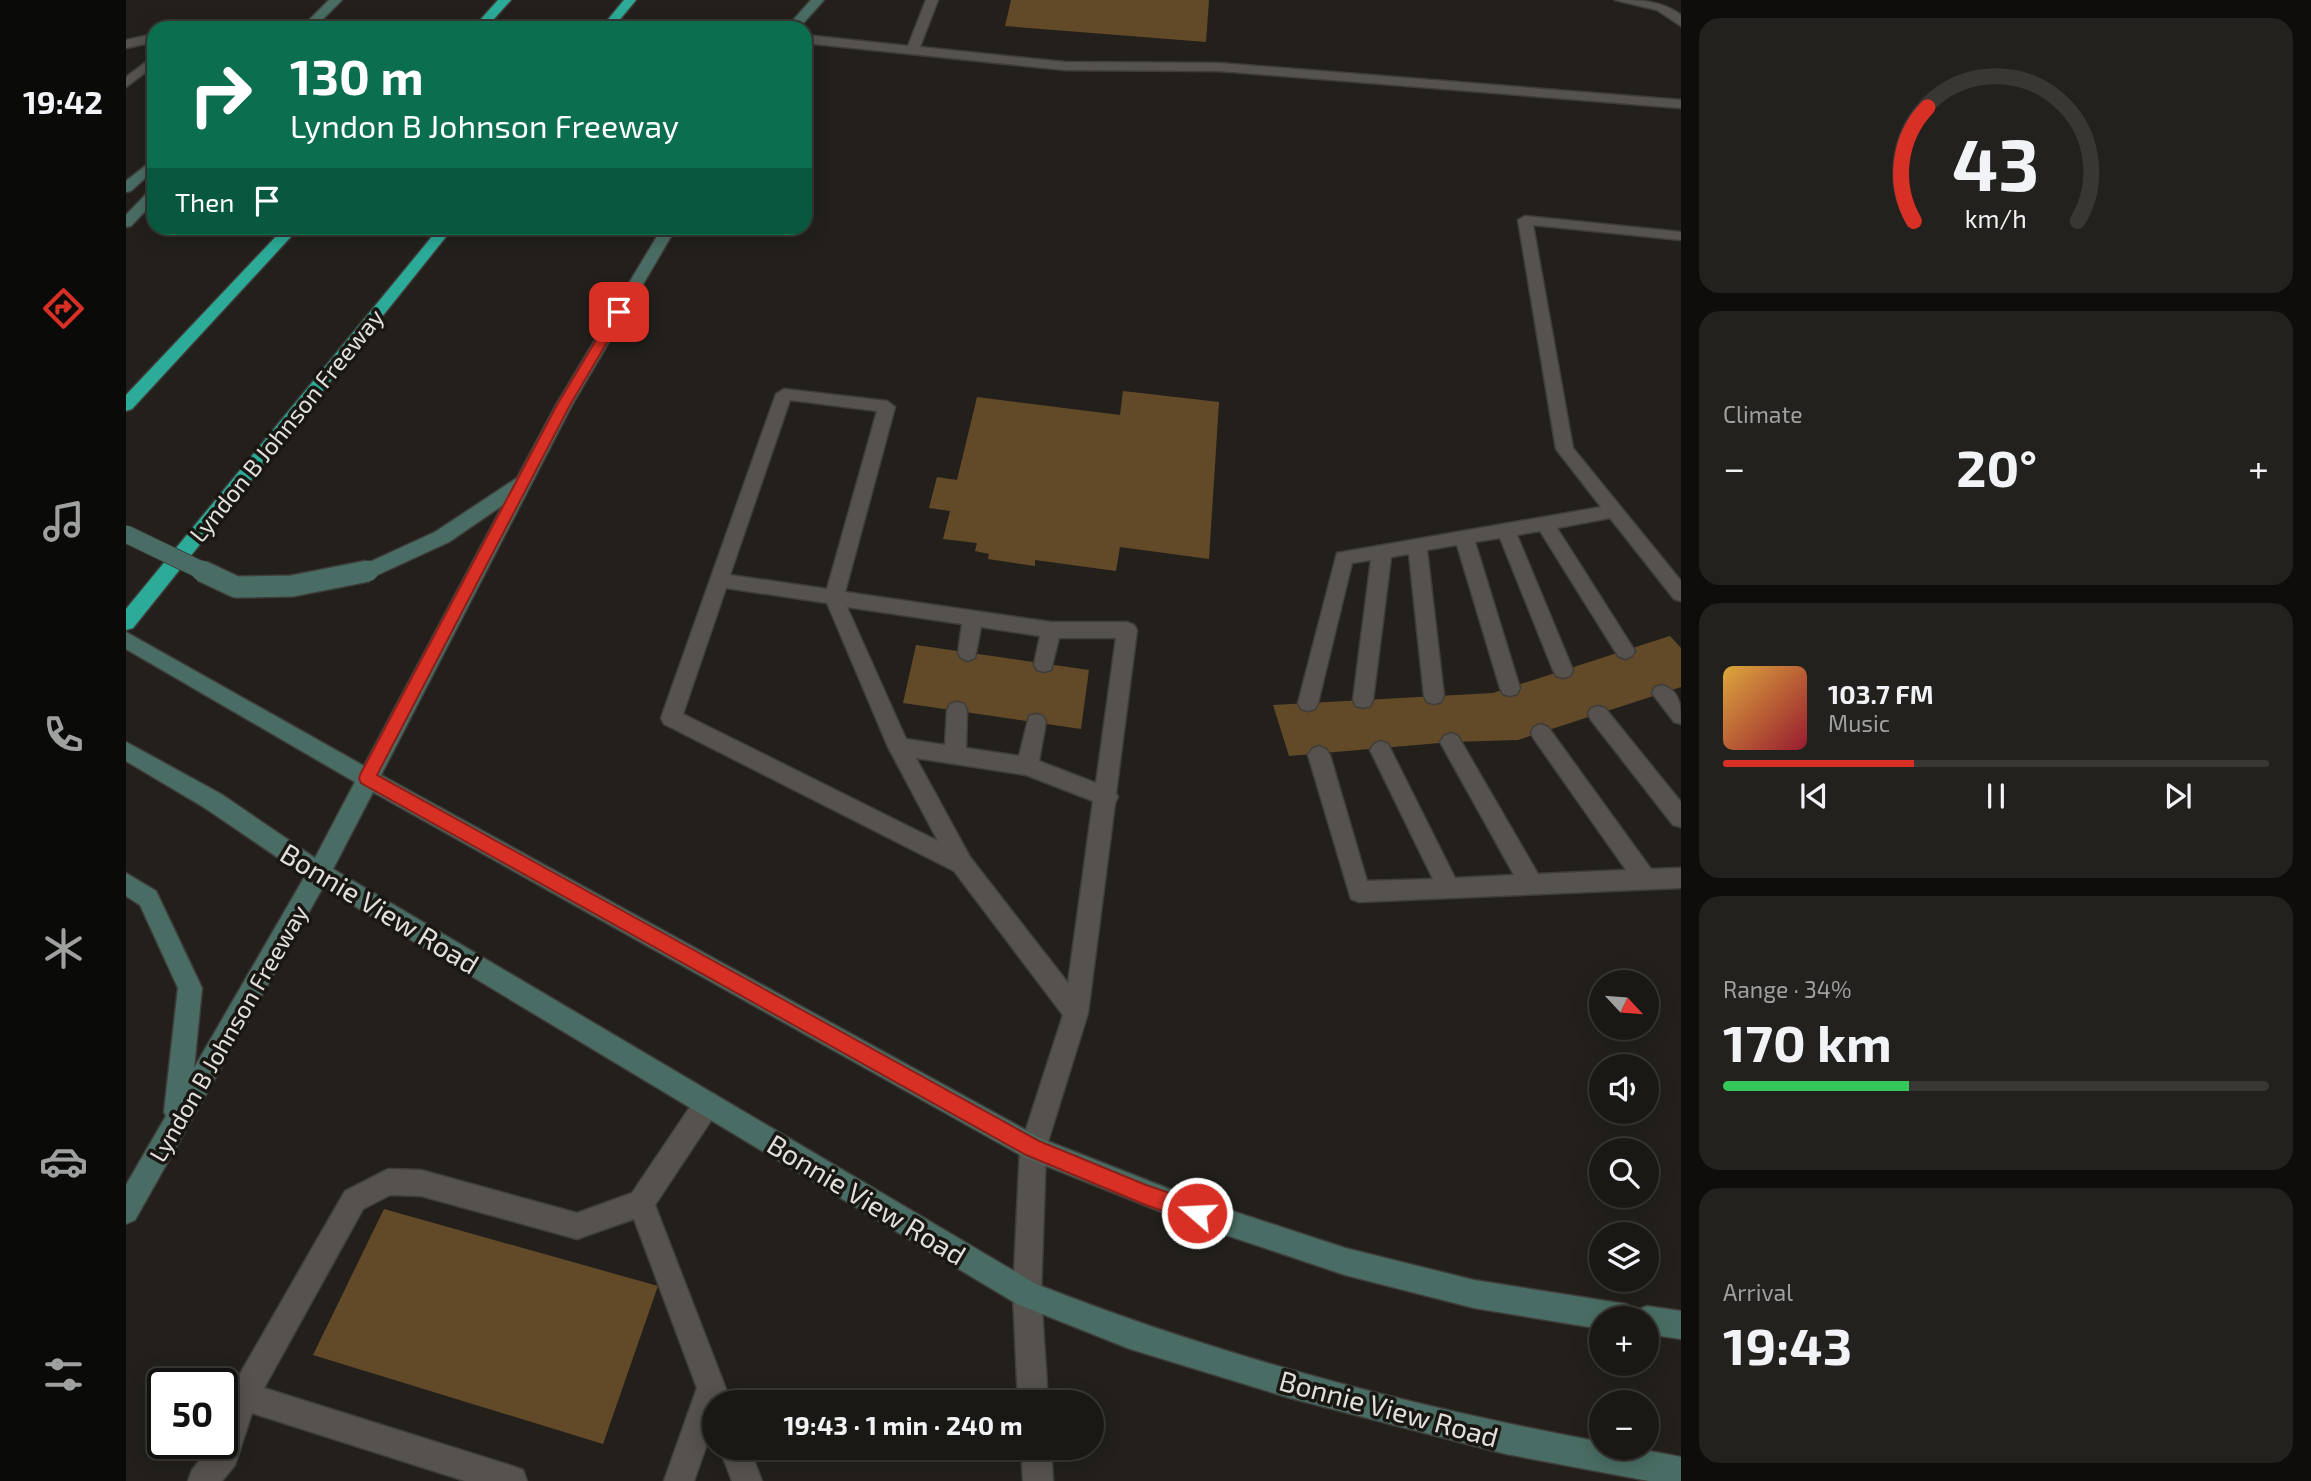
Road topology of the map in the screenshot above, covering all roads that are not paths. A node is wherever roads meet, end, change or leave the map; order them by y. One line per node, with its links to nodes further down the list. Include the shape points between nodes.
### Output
1 (336, 0): 7 (main road)
2 (505, 0): 8 (highway)
3 (630, 0): 9 (highway)
4 (818, 0): 10 (main road)
5 (932, 0): 15 (street)
6 (1621, 0): 11 (street, via 1673,11)
7 (314, 21)
8 (486, 21)
9 (613, 21)
10 (798, 21)
11 (1681, 22)
12 (147, 40): 14 (street)
13 (812, 40): 15 (street)
14 (126, 44)
15 (912, 51): 18 (street, via 1065,66 1219,67)
16 (147, 66): 17 (street)
17 (126, 83)
18 (1681, 103)
19 (147, 168): 20 (main road)
20 (128, 183)
21 (147, 201): 22 (main road)
22 (126, 223)
23 (285, 235): 27 (highway)
24 (440, 235): 40 (highway, Lyndon B Johnson Freeway)
25 (665, 235): 28 (main road, Lyndon B Johnson Freeway, via 564,405)
26 (1681, 236): 29 (street, via 1525,220 1565,449)
27 (126, 405)
28 (526, 480): 32 (main road, bridge, via 442,537 368,571 292,586 236,587); 64 (main road, Lyndon B Johnson Freeway)
29 (1615, 511): 30 (street); 37 (street)
30 (1545, 523): 31 (street); 43 (street)
31 (1506, 530): 33 (street); 46 (street)
32 (126, 534)
33 (1464, 537): 34 (street); 47 (street)
34 (1417, 546): 35 (street); 49 (street)
35 (1382, 551): 50 (street); 51 (street, via 1344,558)
36 (719, 580): 38 (street); 38 (street, via 784,394 887,407); 67 (street, via 671,718)
37 (1681, 594)
38 (834, 598): 39 (street); 58 (street)
39 (972, 619): 41 (street); 44 (street)
40 (126, 623)
41 (1051, 630): 45 (street); 65 (street, via 1127,631)
42 (126, 640): 64 (main road)
43 (1625, 651)
44 (968, 653)
45 (1044, 664)
46 (1563, 670)
47 (1510, 688)
48 (1662, 693): 54 (street)
49 (1434, 696)
50 (1363, 700)
51 (1308, 703)
52 (957, 710): 62 (street)
53 (1598, 714): 66 (street)
54 (1681, 716)
55 (1036, 722): 63 (street)
56 (1541, 733): 70 (street)
57 (1451, 743): 72 (street)
58 (899, 747): 62 (street); 67 (street)
59 (1381, 750): 73 (street)
60 (126, 751): 68 (main road, Bonnie View Road)
61 (1319, 755): 73 (street, via 1359,892)
62 (955, 756): 63 (street)
63 (1028, 766): 65 (street)
64 (367, 778): 68 (main road, Lyndon B Johnson Freeway); 77 (main road)
65 (1107, 797): 74 (street)
66 (1681, 818)
67 (962, 864): 74 (street)
68 (320, 873): 75 (main road, Bonnie View Road); 76 (main road, Lyndon B Johnson Freeway)
69 (1681, 878): 70 (street)
70 (1646, 880): 72 (street)
71 (126, 883): 76 (main road, via 148,898 190,988)
72 (1532, 885): 73 (street)
73 (1449, 888)
74 (1076, 1013): 77 (street)
75 (707, 1104): 78 (street); 80 (main road, Bonnie View Road)
76 (177, 1120): 79 (main road, Lyndon B Johnson Freeway)
77 (1032, 1148): 80 (street); 81 (main road, via 1146,1195 1300,1248 1449,1289)
78 (641, 1203): 84 (street); 86 (street, via 577,1226 421,1183 388,1182 354,1200)
79 (126, 1211)
80 (1027, 1294): 85 (street); 90 (main road, Bonnie View Road, via 1130,1335 1290,1384 1506,1439)
81 (1589, 1313)
82 (1659, 1322): 83 (main road)
83 (1681, 1325)
84 (713, 1390)
85 (1032, 1390)
86 (243, 1396): 91 (street, via 224,1454); 92 (street)
87 (702, 1426): 93 (street)
88 (739, 1460): 94 (street)
89 (1037, 1460): 95 (street)
90 (1681, 1472)
91 (203, 1481)
92 (512, 1481)
93 (679, 1481)
94 (747, 1481)
95 (1038, 1481)

